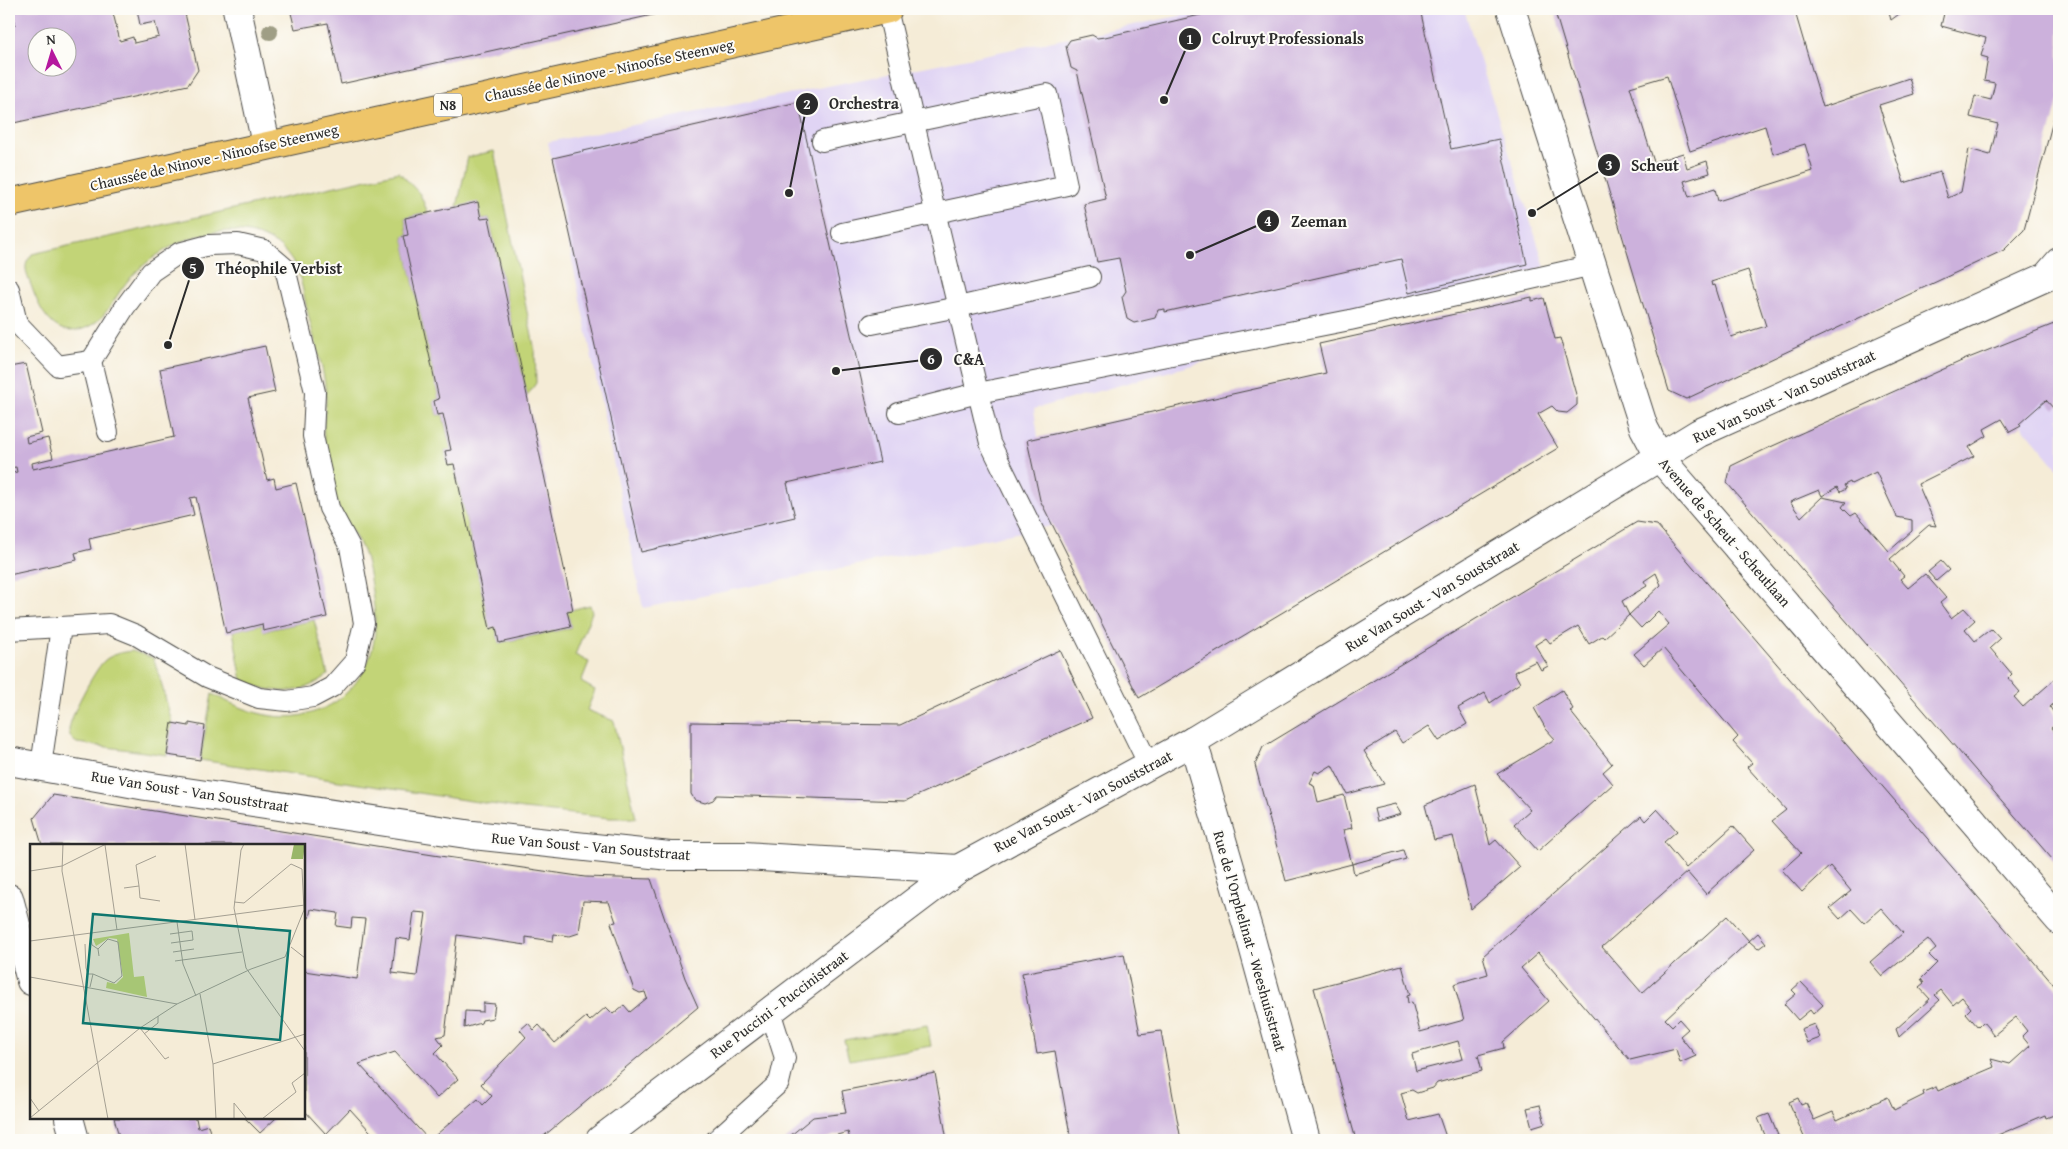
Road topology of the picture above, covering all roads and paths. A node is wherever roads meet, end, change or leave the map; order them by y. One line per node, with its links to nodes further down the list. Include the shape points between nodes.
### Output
1 (237, 9): 6 (street)
2 (887, 9): 4 (lane); 6 (main road, Chaussée de Ninove - Ninoofse Steenweg / N8)
3 (1511, 9): 10 (street, Avenue de Scheut - Scheutlaan)
4 (913, 122): 5 (lane); 8 (lane); 8 (lane, via 1047,94 1067,185)
5 (822, 141)
6 (266, 144): 7 (main road, Chaussée de Ninove - Ninoofse Steenweg / N8)
7 (9, 203)
8 (935, 214): 9 (lane); 14 (lane)
9 (842, 233)
10 (1593, 265): 17 (lane, via 1350,320); 20 (street, Avenue de Scheut - Scheutlaan, via 1644,428)
11 (2053, 270): 20 (street, Rue Van Soust - Van Souststraat, via 1699,433)
12 (1090, 277): 14 (lane)
13 (9, 289): 16 (lane, via 17,323 58,366)
14 (958, 307): 15 (lane); 17 (lane)
15 (872, 324)
16 (91, 361): 19 (lane); 21 (lane, via 151,272 179,253 208,245 238,244 264,250 285,268 315,392 313,436 329,508 350,547 364,622 355,661 332,687 313,697 287,701 259,698 207,677 136,635 109,624)
17 (978, 393): 18 (lane); 25 (lane, via 990,443)
18 (899, 413)
19 (108, 432)
20 (1660, 458): 23 (street, Rue Van Soust - Van Souststraat); 29 (street, Avenue de Scheut - Scheutlaan)
21 (61, 626): 22 (lane); 26 (lane)
22 (9, 630)
23 (1193, 741): 25 (street, Rue Van Soust - Van Souststraat); 36 (street, Rue de l'Orphelinat - Weeshuisstraat)
24 (9, 761): 26 (street, Rue Van Soust - Van Souststraat)
25 (1149, 765): 27 (street, Rue Van Soust - Van Souststraat)
26 (42, 766): 27 (street, Rue Van Soust - Van Souststraat, via 146,786 483,836 670,856 744,856)
27 (958, 868): 31 (street, Rue Puccini - Puccinistraat)
28 (9, 898): 30 (street)
29 (2059, 920)
30 (30, 977)
31 (770, 1011): 34 (street, Rue Puccini - Puccinistraat); 35 (lane, via 786,1058 779,1083)
32 (69, 1119): 33 (street)
33 (75, 1140)
34 (600, 1140)
35 (716, 1140)
36 (1306, 1140)

